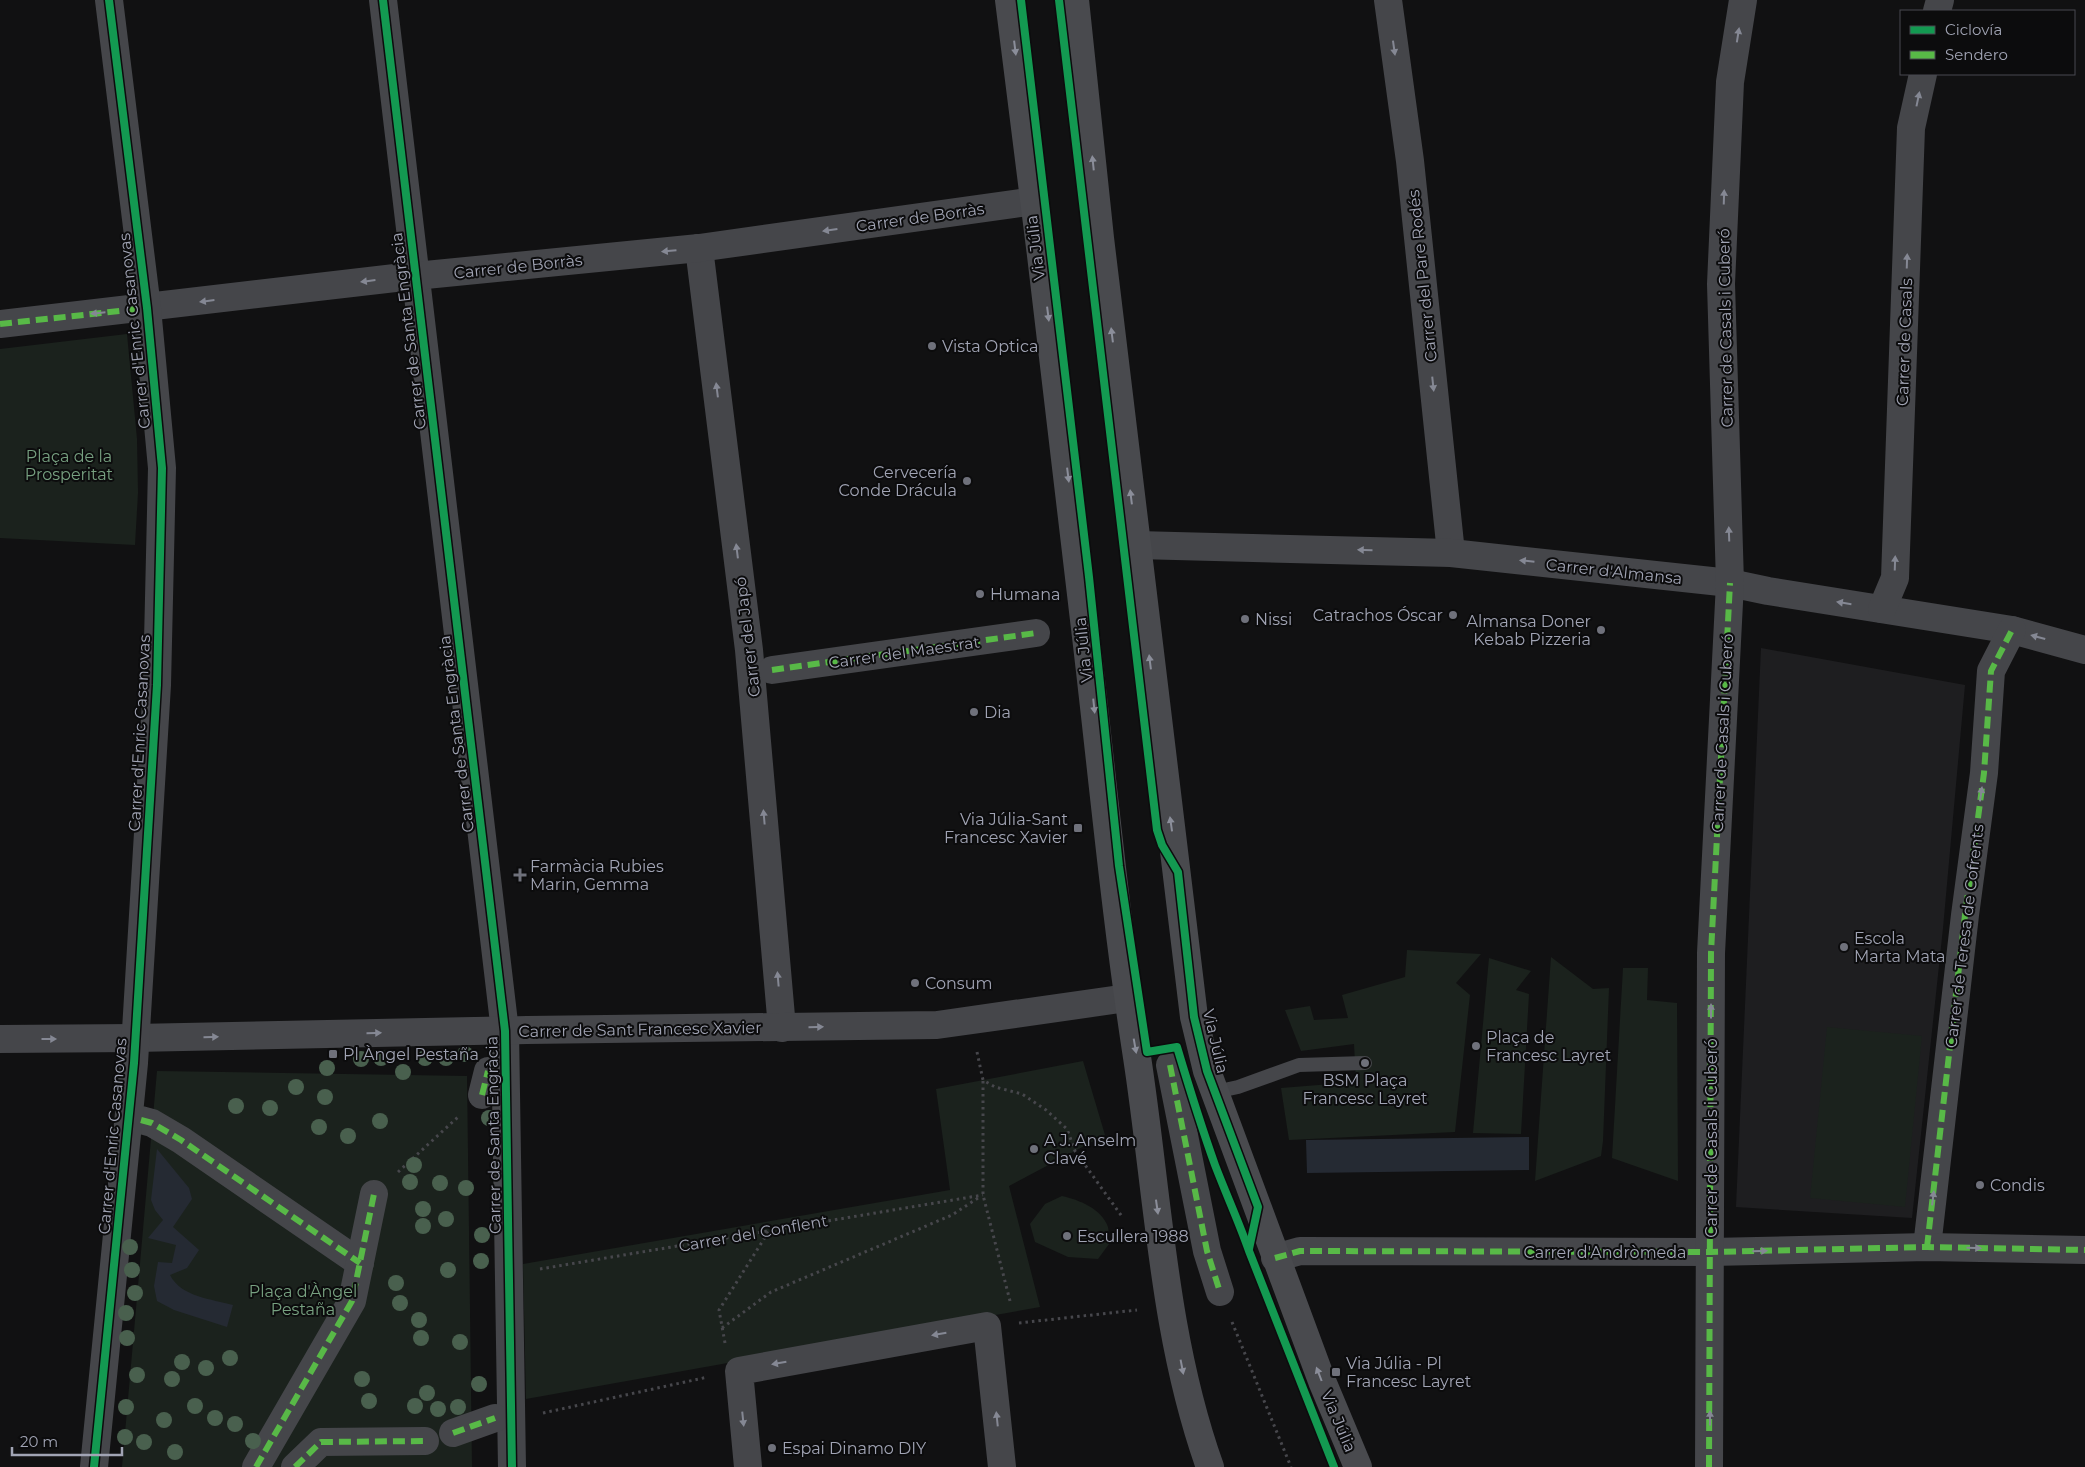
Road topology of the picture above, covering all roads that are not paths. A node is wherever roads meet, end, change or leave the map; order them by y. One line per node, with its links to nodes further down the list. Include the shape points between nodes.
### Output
1 (110, 0): 11 (street, Carrer d'Enric Casanovas)
2 (383, 0): 10 (street, Carrer de Santa Engràcia)
3 (1009, 0): 8 (street, Via Júlia, one-way to 8)
4 (1075, 0): 13 (street, Via Júlia, one-way to 4)
5 (1388, 0): 14 (street, Carrer del Pare Rodés, one-way to 14, via 1410,161)
6 (1743, 0): 15 (street, Carrer de Casals i Cuberó, one-way to 6, via 1721,284 1730,82)
7 (1923, 75): 16 (street, Carrer de Casals, one-way to 7, via 1895,578 1912,128)
8 (1035, 201): 9 (street, Carrer de Borràs, one-way to 9); 21 (street, Via Júlia, one-way to 21)
9 (699, 248): 10 (street, Carrer de Borràs, one-way to 10); 22 (street, Carrer del Japó, one-way to 9, via 750,650)
10 (415, 277): 11 (street, Carrer de Borràs, one-way to 11); 23 (street, Carrer de Santa Engràcia)
11 (147, 308): 12 (street, Carrer de Borràs, one-way to 12); 24 (street, Carrer d'Enric Casanovas, via 161,478 157,685)
12 (0, 324)
13 (1137, 545): 14 (street, Carrer d'Almansa, one-way to 13); 28 (street, Via Júlia, one-way to 13, via 1194,1017)
14 (1451, 553): 15 (street, Carrer d'Almansa, one-way to 14)
15 (1730, 583): 16 (street, Carrer d'Almansa, one-way to 15); 33 (street, Carrer de Casals i Cuberó, one-way to 15, via 1711,953)
16 (1882, 609): 17 (street, Carrer d'Almansa)
17 (2012, 630): 19 (street, Carrer d'Almansa, one-way to 17); 31 (street, Carrer de Teresa de Cofrents, one-way to 17, via 1984,772 1990,671)
18 (1036, 633): 20 (street, Carrer del Maestrat)
19 (2085, 650)
20 (772, 670)
21 (1127, 998): 22 (street, Carrer de Sant Francesc Xavier, one-way to 21, via 937,1025); 46 (street, Via Júlia, one-way to 46, via 1171,1308 1185,1382)
22 (782, 1028): 23 (street, Carrer de Sant Francesc Xavier)
23 (505, 1031): 24 (street, Carrer de Sant Francesc Xavier, one-way to 23); 43 (street, Carrer de Santa Engràcia)
24 (135, 1038): 25 (street, Carrer de Sant Francesc Xavier, one-way to 24); 40 (street, Carrer d'Enric Casanovas)
25 (0, 1039)
26 (1365, 1063): 28 (lane, via 1299,1066)
27 (1170, 1065): 36 (street, via 1206,1251)
28 (1215, 1092): 34 (street, Via Júlia)
29 (141, 1120): 35 (street, via 181,1140)
30 (374, 1194): 35 (street)
31 (1927, 1247): 32 (street, Carrer d'Andròmeda, one-way to 32); 33 (street, Carrer d'Andròmeda, one-way to 31)
32 (2085, 1250)
33 (1711, 1252): 34 (street, Carrer d'Andròmeda, via 1300,1251); 48 (street, Carrer de Casals i Cuberó, one-way to 33)
34 (1275, 1258): 47 (street, Via Júlia, one-way to 34)
35 (360, 1263): 41 (street, via 352,1301)
36 (1220, 1292)
37 (495, 1418): 38 (street)
38 (453, 1433)
39 (424, 1441): 42 (street, via 321,1442)
40 (94, 1467)
41 (256, 1467)
42 (295, 1467)
43 (512, 1467)
44 (748, 1467): 45 (street, one-way to 44, via 987,1326 738,1371)
45 (1002, 1467)
46 (1210, 1467)
47 (1358, 1467)
48 (1709, 1467)

